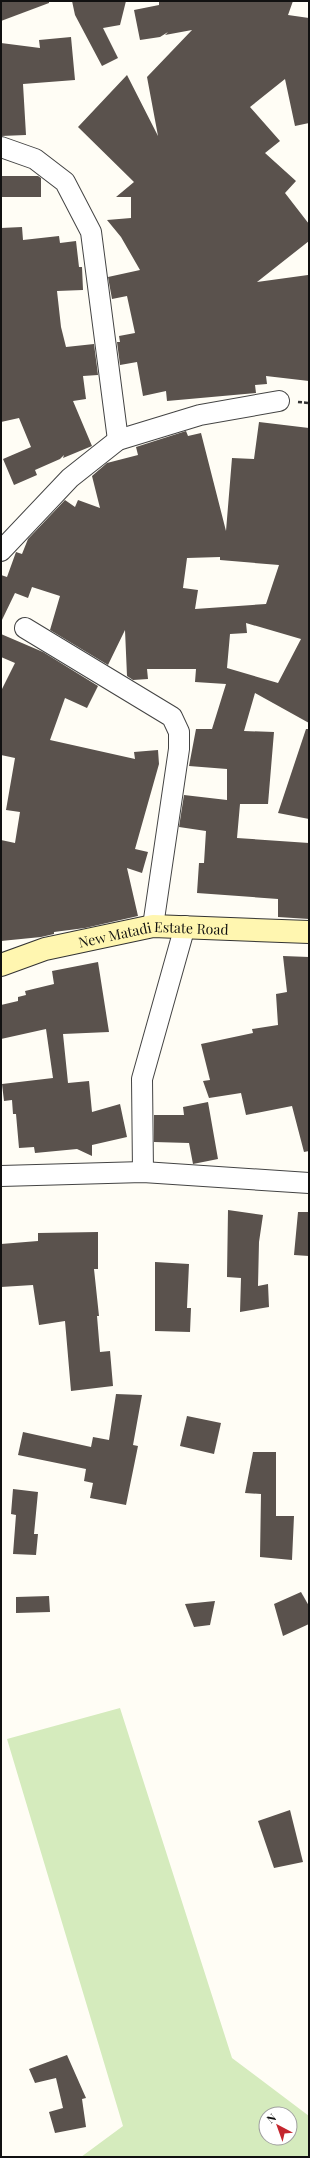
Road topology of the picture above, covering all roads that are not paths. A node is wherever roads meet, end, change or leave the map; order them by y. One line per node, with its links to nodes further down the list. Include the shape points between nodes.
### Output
1 (1, 147): 3 (street, via 35,159 65,182 91,232)
2 (279, 401): 3 (street, via 200,415)
3 (118, 440): 4 (street, via 70,478)
4 (1, 551)
5 (25, 628): 6 (street, via 172,717 179,732 179,749)
6 (153, 926): 7 (street, New Matadi Estate Road); 9 (street, New Matadi Estate Road, via 45,949)
7 (185, 926): 8 (street, New Matadi Estate Road); 10 (street, via 142,1079)
8 (309, 932)
9 (1, 965)
10 (143, 1172): 11 (street); 12 (street)
11 (1, 1176)
12 (309, 1183)

